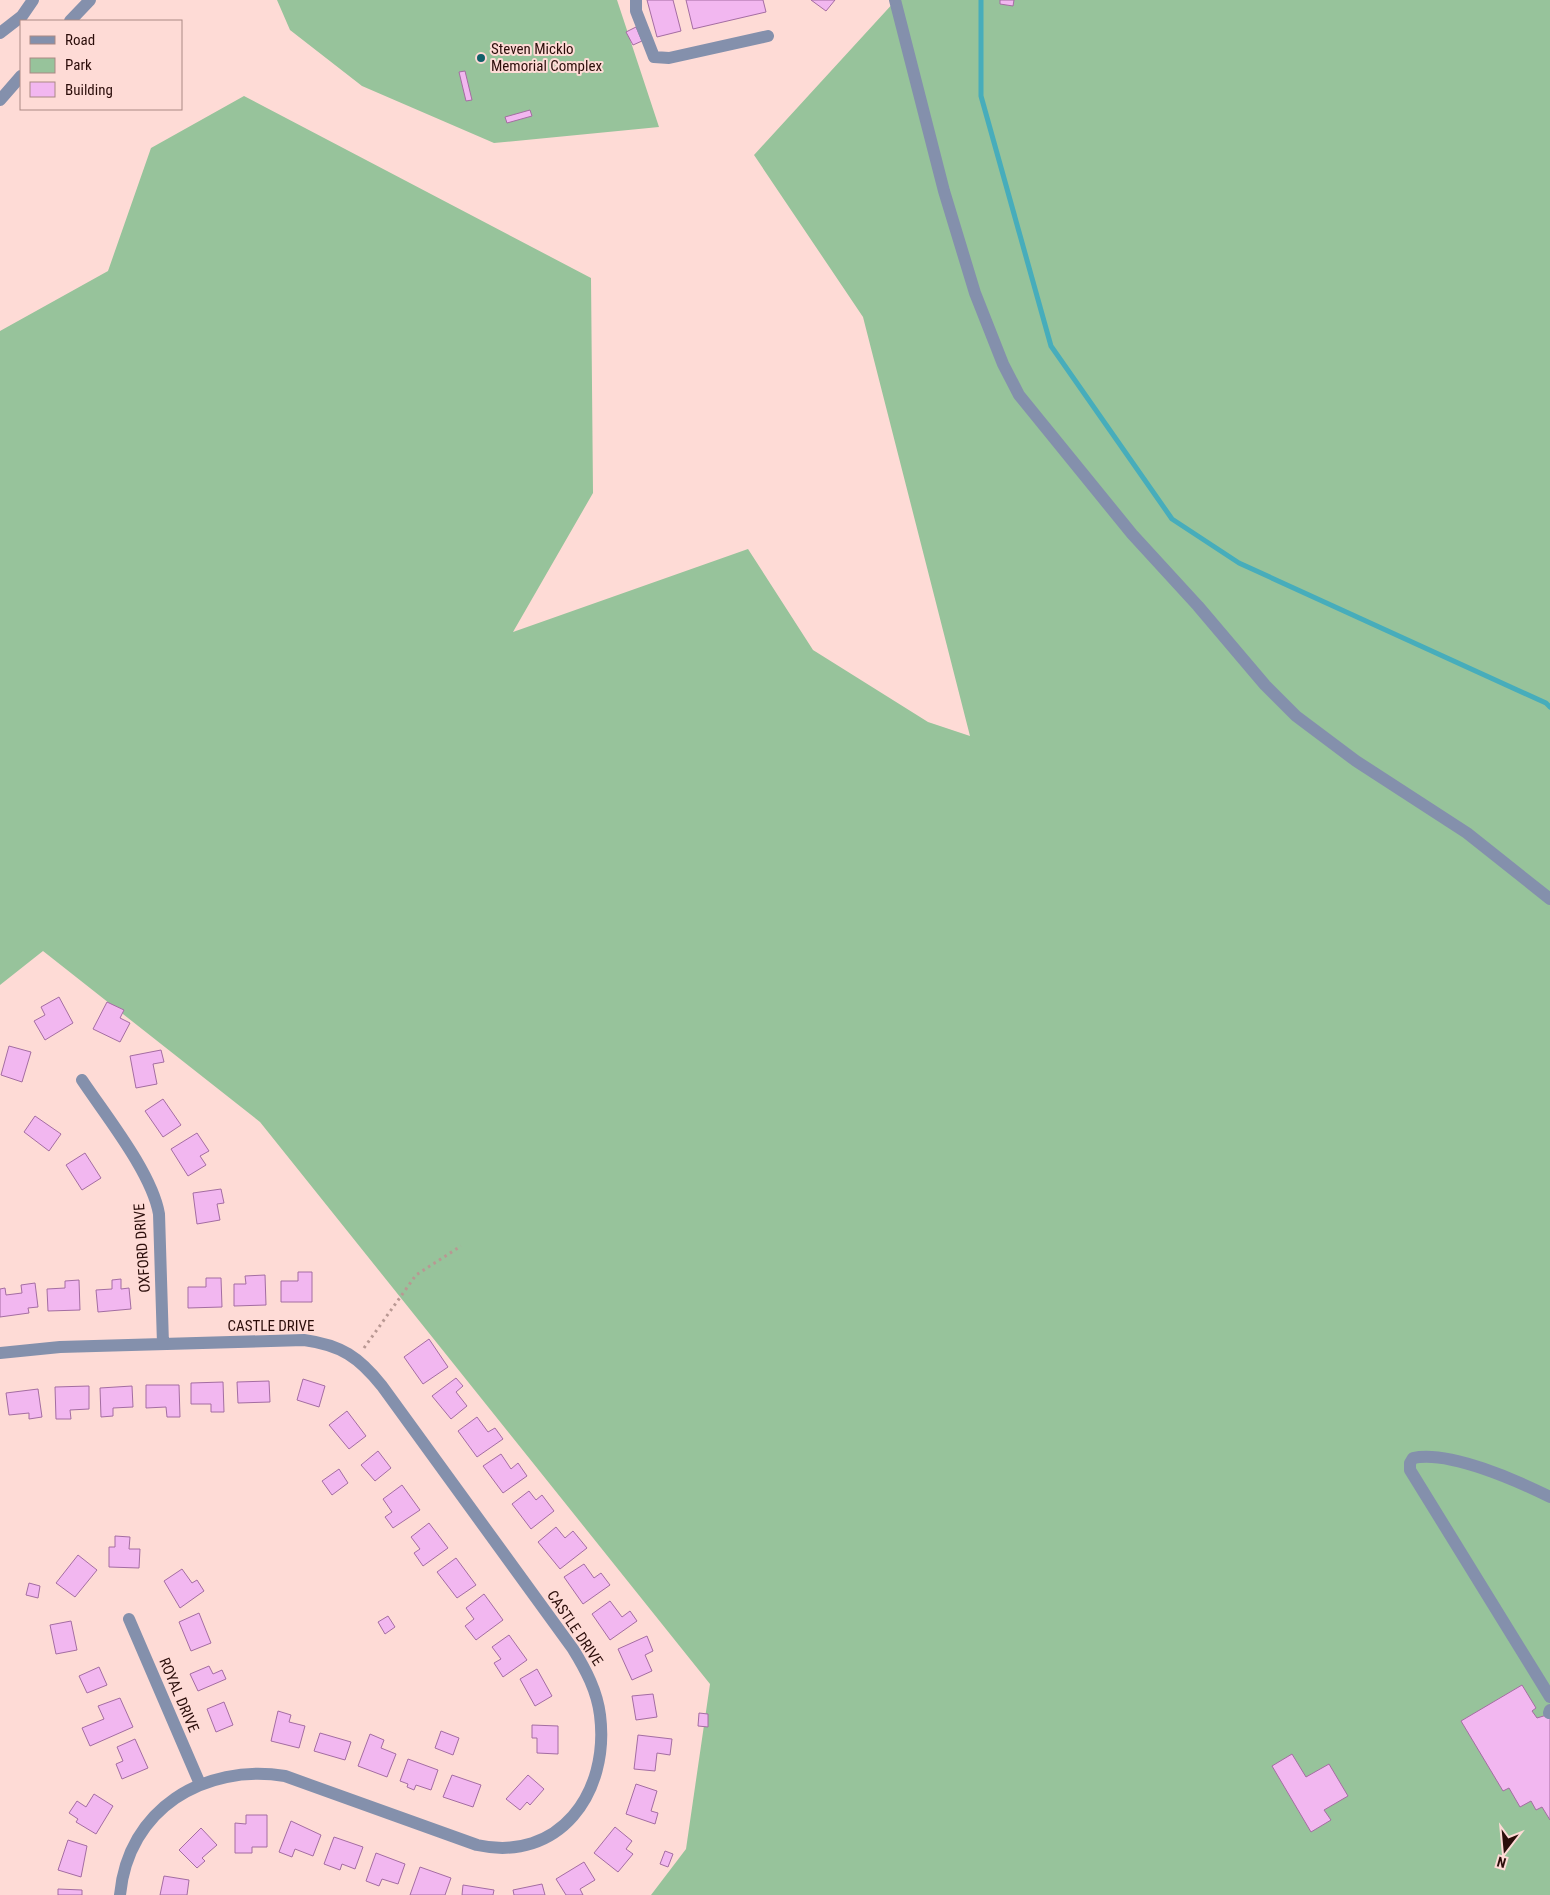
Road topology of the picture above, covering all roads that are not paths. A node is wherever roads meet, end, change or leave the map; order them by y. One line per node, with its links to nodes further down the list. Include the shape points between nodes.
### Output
1 (33, 0): 6 (street, via 22,16)
2 (90, 0): 5 (street)
3 (636, 0): 7 (street, via 636,11 654,57 669,58)
4 (895, 0): 10 (street, via 944,191 975,293 1019,395 1132,534 1296,716 1356,761 1467,833)
5 (71, 20)
6 (0, 33)
7 (768, 36)
8 (20, 77): 9 (street)
9 (0, 100)
10 (1550, 899)
11 (82, 1080): 12 (street, OXFORD DRIVE, via 157,1198)
12 (163, 1344): 13 (street, CASTLE DRIVE, via 60,1347); 17 (street, CASTLE DRIVE, via 304,1340 324,1343 357,1359 382,1386 582,1664 600,1717 599,1756 582,1805 558,1831 525,1846 492,1848 457,1839 285,1776 236,1774)
13 (0, 1353)
14 (1550, 1497): 16 (street, via 1512,1478 1456,1462 1422,1456 1413,1458 1410,1463 1410,1470)
15 (129, 1619): 17 (street, ROYAL DRIVE)
16 (1550, 1697)
17 (200, 1784): 18 (street, CASTLE DRIVE, via 172,1800 145,1828 127,1861)
18 (120, 1895)

